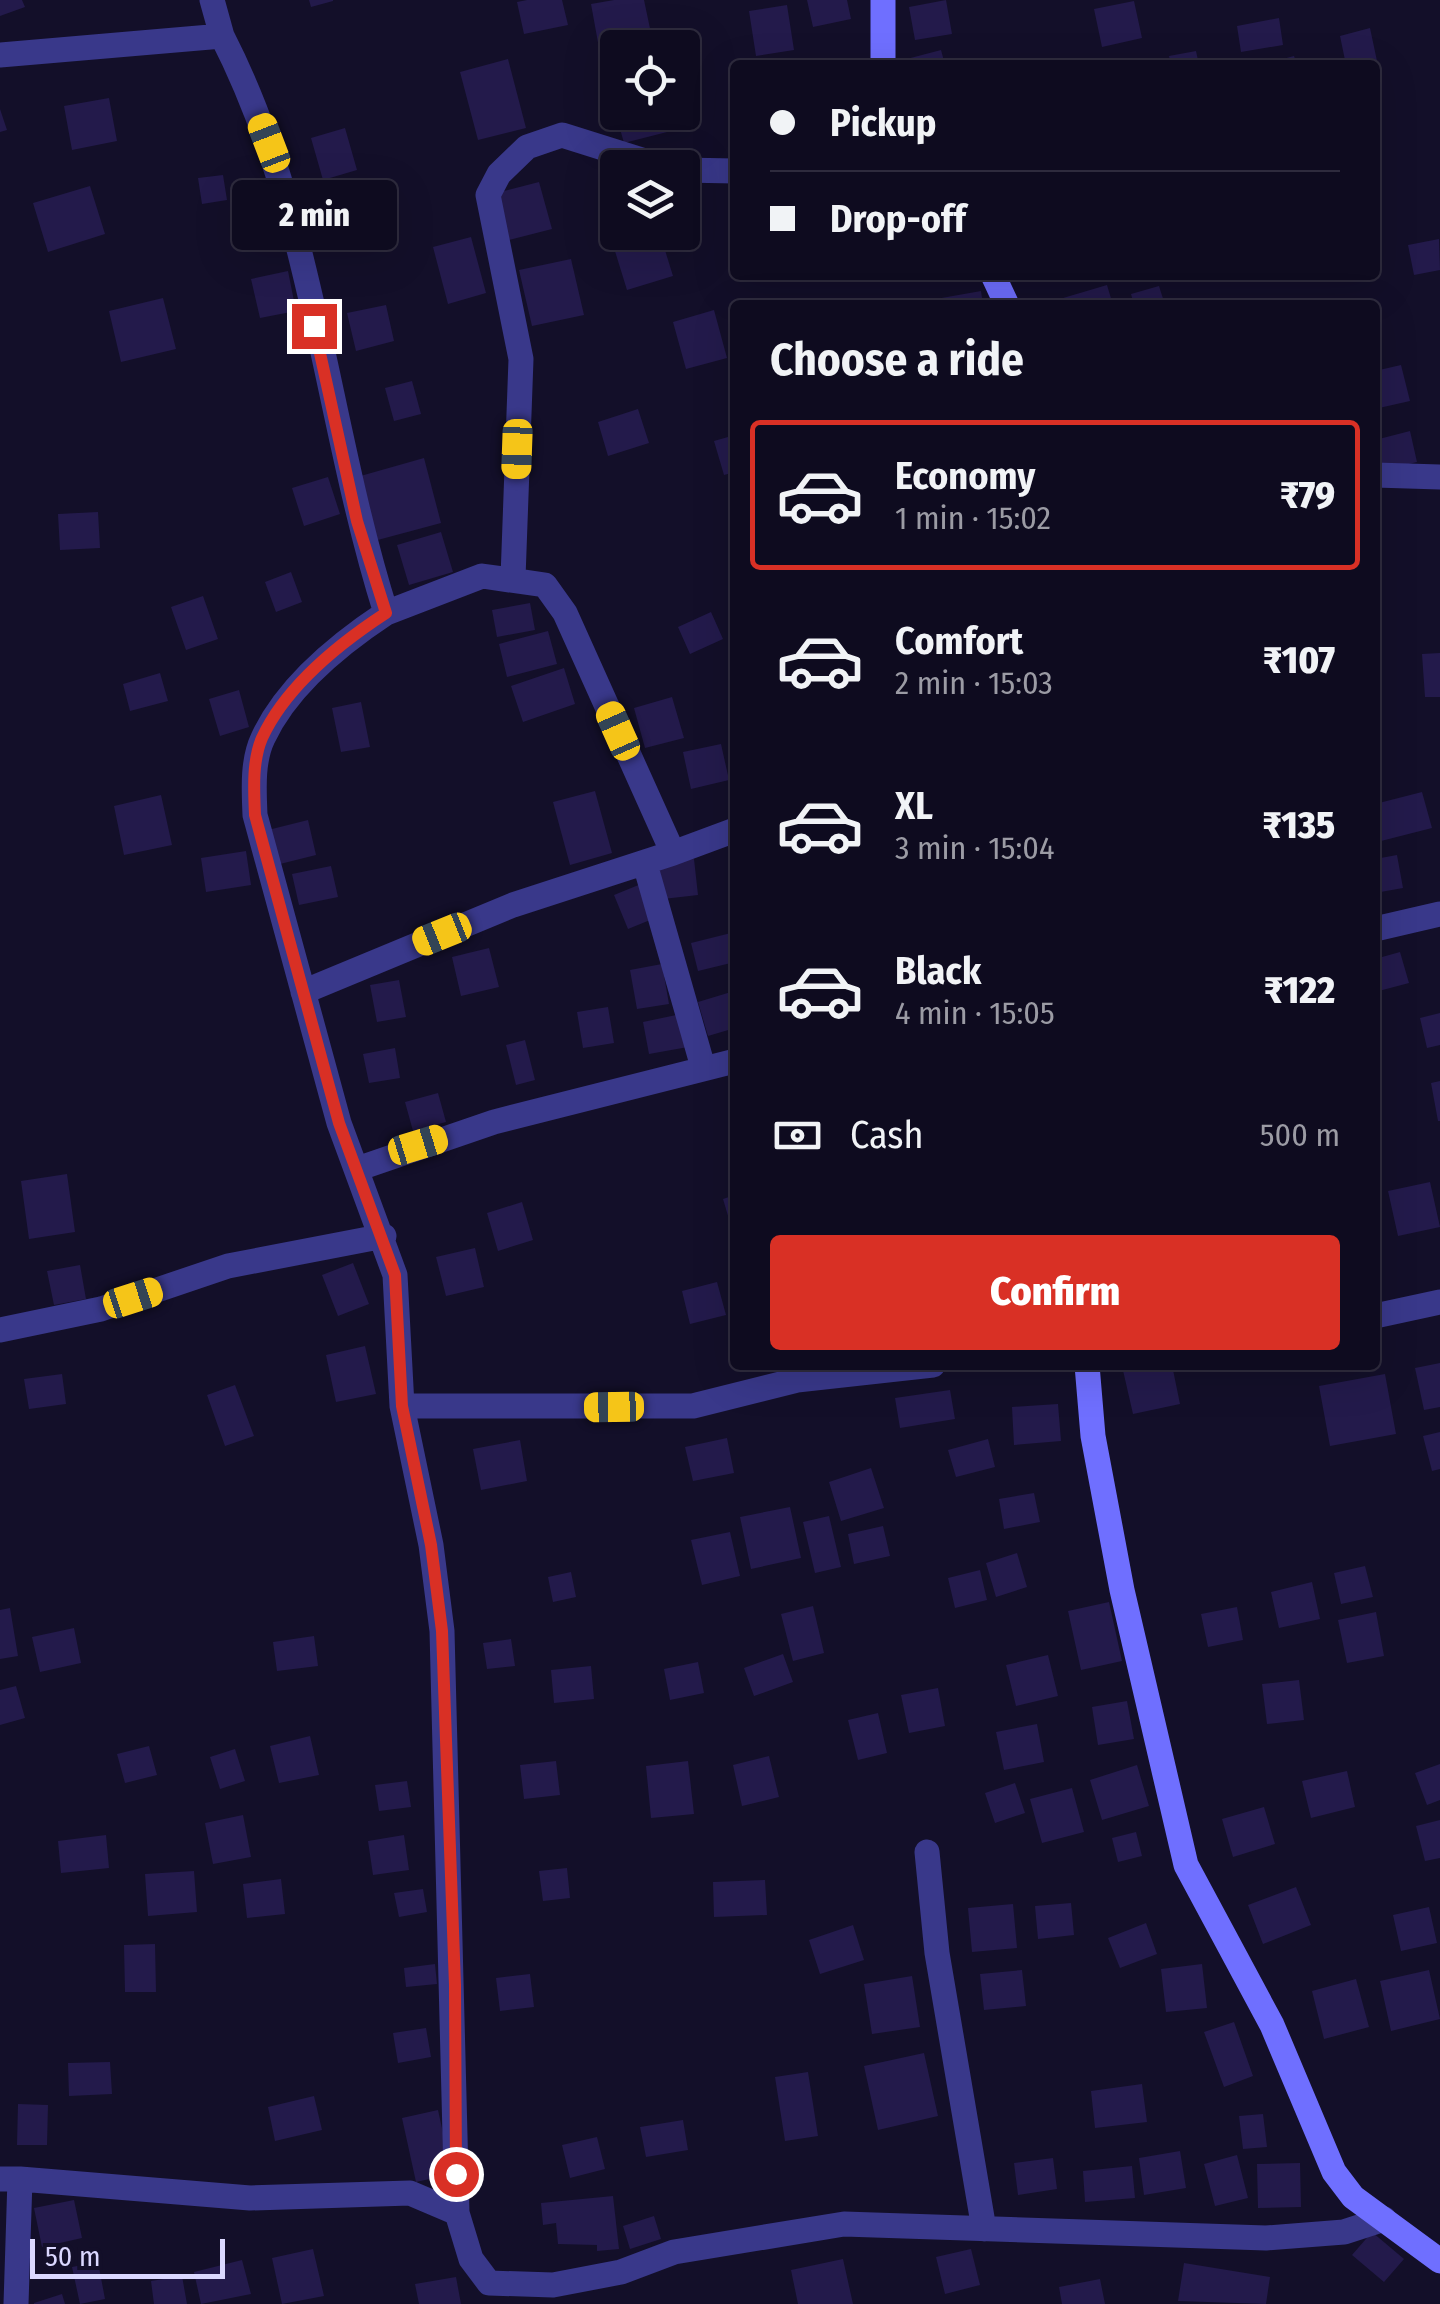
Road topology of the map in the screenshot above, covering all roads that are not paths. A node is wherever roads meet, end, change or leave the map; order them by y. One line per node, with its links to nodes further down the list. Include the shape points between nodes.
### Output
1 (212, 0): 3 (street)
2 (883, 0): 5 (main road)
3 (222, 36): 4 (street); 12 (street, via 257,112 285,198 357,521)
4 (0, 55)
5 (883, 60)
6 (608, 150): 11 (street, via 562,136 527,147 498,174 488,195 521,360)
7 (700, 170): 8 (street)
8 (730, 171)
9 (1380, 475): 10 (street)
10 (1440, 477)
11 (514, 578): 12 (street, via 482,576); 14 (street, via 545,584 565,613)
12 (386, 613): 18 (street, via 353,634 293,692 262,740 255,815)
13 (730, 832): 14 (street)
14 (673, 853): 15 (street)
15 (644, 864): 18 (street, via 513,905); 20 (street)
16 (1440, 914): 17 (street)
17 (1380, 928)
18 (302, 992): 21 (street)
19 (730, 1062): 20 (street)
20 (704, 1067): 21 (street, via 494,1122)
21 (358, 1169): 22 (street)
22 (384, 1236): 25 (street, via 228,1266 101,1309); 28 (street, via 395,1275)
23 (1440, 1302): 24 (street)
24 (1380, 1315)
25 (0, 1330)
26 (888, 1370): 28 (street, via 797,1380 693,1406)
27 (1087, 1370): 32 (main road, via 1122,1590 1186,1865 1272,2025 1334,2172)
28 (402, 1406): 31 (street, via 442,1631)
29 (927, 1852): 33 (street)
30 (10, 2179): 31 (street, via 250,2198 410,2192); 36 (street)
31 (457, 2213): 35 (street)
32 (1384, 2220): 33 (street, via 1344,2232 1266,2238); 34 (main road)
33 (984, 2229): 35 (street, via 844,2224 674,2252 621,2272)
34 (1440, 2261)
35 (490, 2294)
36 (16, 2304)

